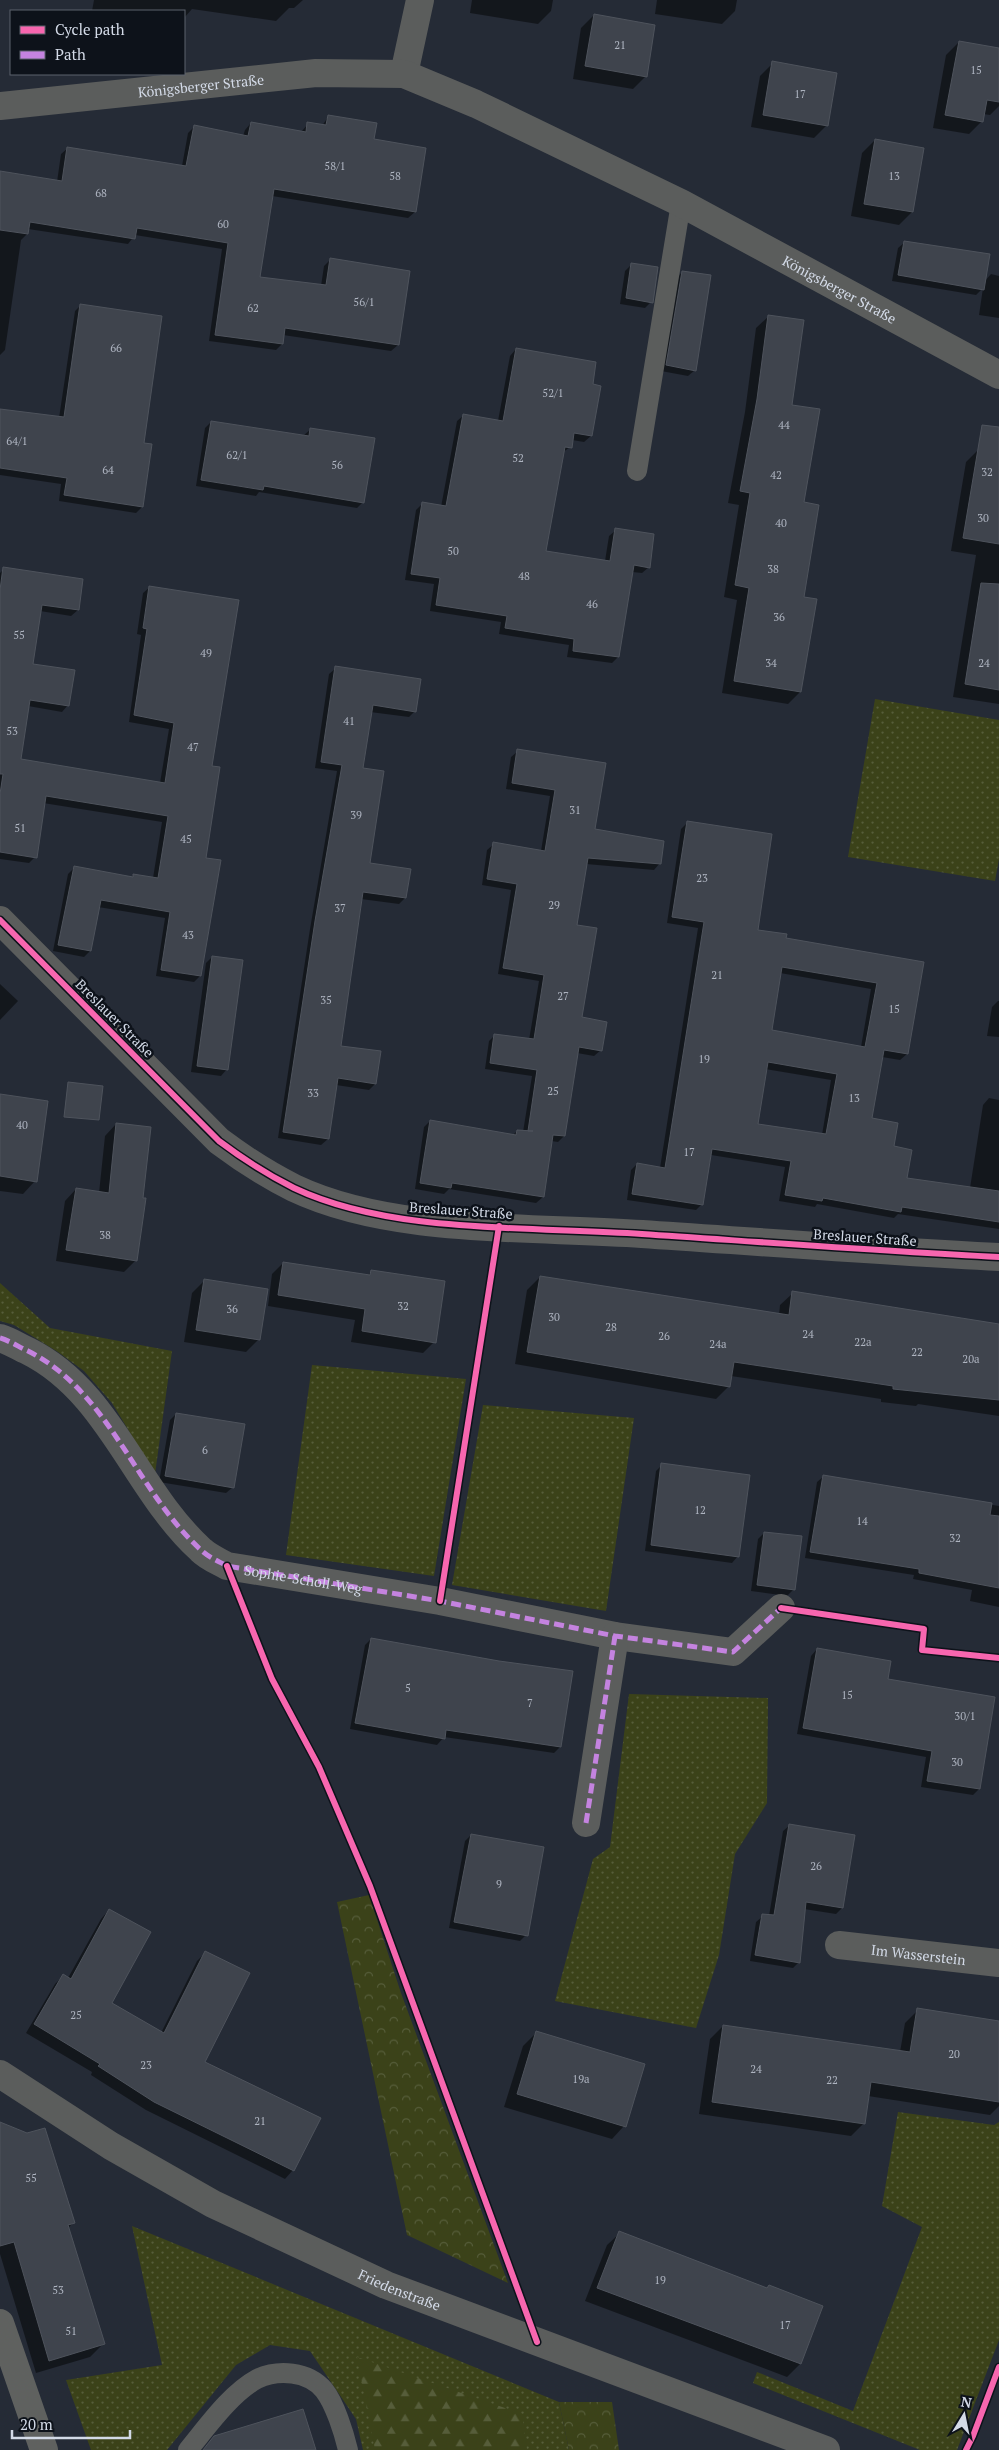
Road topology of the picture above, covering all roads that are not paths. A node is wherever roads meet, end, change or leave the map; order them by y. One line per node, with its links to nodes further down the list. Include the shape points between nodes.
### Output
1 (420, 0): 2 (street)
2 (404, 74): 3 (street, Königsberger Straße, via 316,73); 4 (street, Königsberger Straße, via 476,104)
3 (0, 106)
4 (681, 203): 5 (street, Königsberger Straße); 6 (lane)
5 (999, 375)
6 (637, 471)
7 (0, 920): 8 (street, Breslauer Straße, via 220,1141 249,1163 295,1188 354,1209 418,1221)
8 (999, 1256)
9 (0, 1338): 11 (street, Sophie-Scholl-Weg, via 38,1356 71,1380 93,1403 175,1524 202,1552 227,1566 440,1601)
10 (781, 1608): 11 (street, Sophie-Scholl-Weg, via 733,1652)
11 (615, 1636): 12 (street)
12 (586, 1823)
13 (839, 1945): 14 (street, Im Wasserstein)
14 (999, 1963)
15 (0, 2074): 20 (street, Friedenstraße, via 111,2146 213,2204 386,2285)
16 (0, 2323): 17 (street)
17 (44, 2450)
18 (188, 2450): 19 (lane, via 223,2407 257,2380 279,2372 304,2376 324,2390 344,2432)
19 (348, 2450)
20 (826, 2450)

